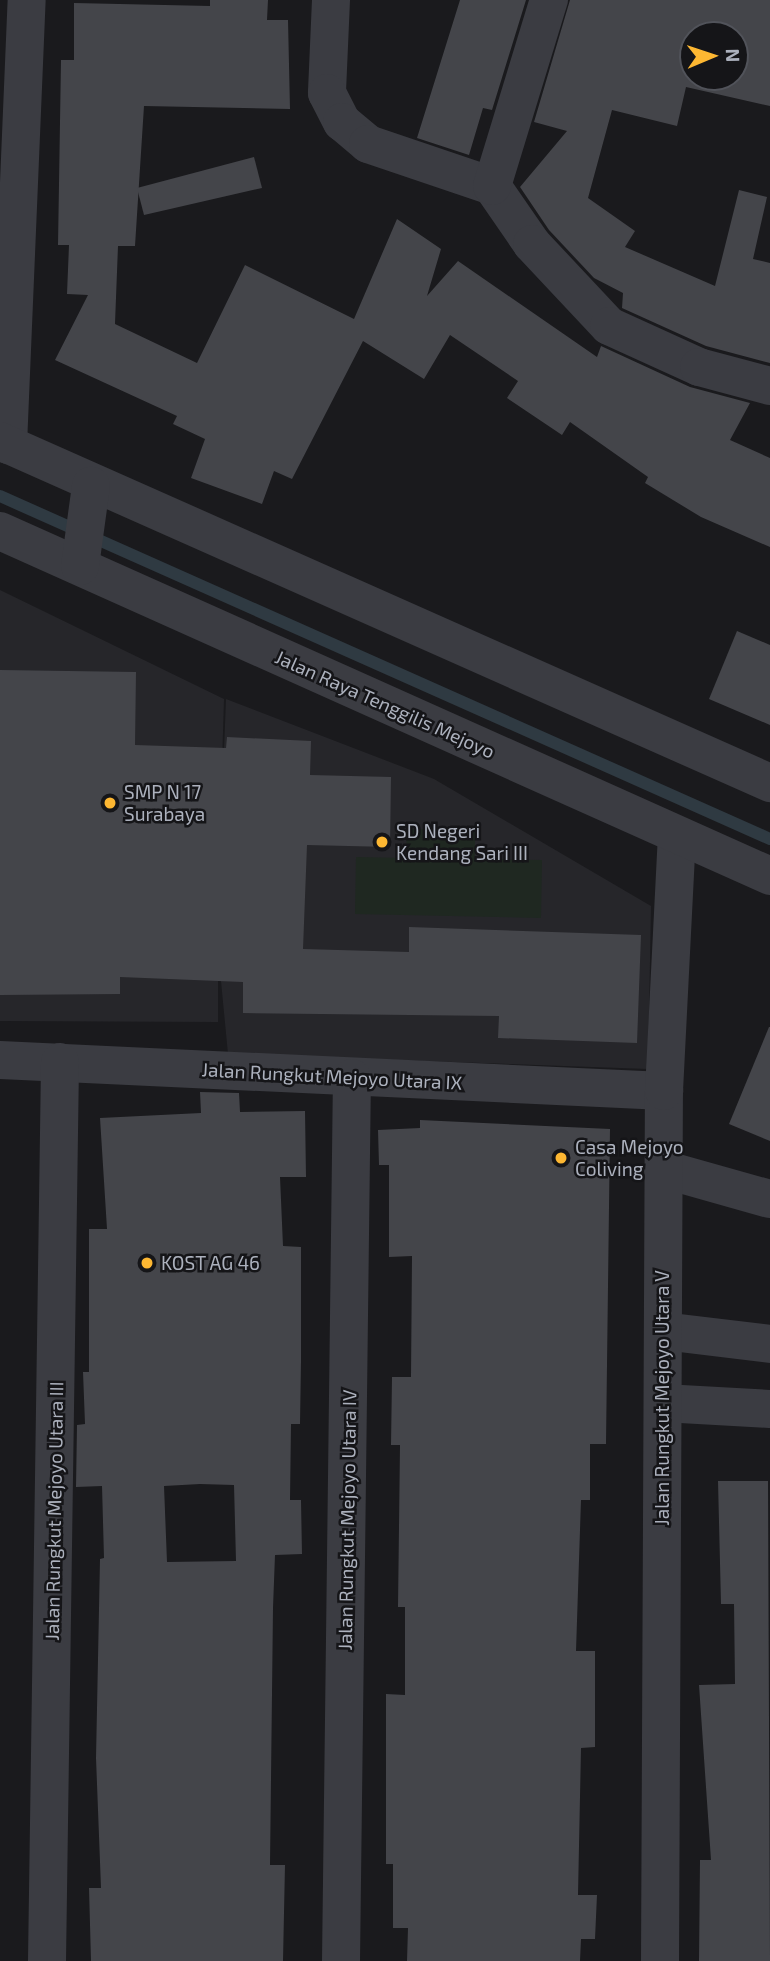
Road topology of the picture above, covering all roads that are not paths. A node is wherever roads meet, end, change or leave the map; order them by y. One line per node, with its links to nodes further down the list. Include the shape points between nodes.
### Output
1 (27, 0): 6 (street)
2 (331, 0): 4 (street, via 327,93 342,122 368,144)
3 (549, 0): 4 (street)
4 (492, 186): 5 (street, via 532,244 609,326 699,367)
5 (770, 386)
6 (4, 443): 7 (street)
7 (89, 493): 9 (street); 10 (street)
8 (0, 531): 9 (street, Jalan Raya Tenggilis Mejoyo)
9 (81, 560): 11 (street, Jalan Raya Tenggilis Mejoyo)
10 (770, 783)
11 (677, 835): 12 (street, Jalan Raya Tenggilis Mejoyo); 16 (street, Jalan Rungkut Mejoyo Utara V)
12 (770, 876)
13 (0, 1060): 14 (street, Jalan Rungkut Mejoyo Utara IX)
14 (60, 1062): 15 (street, Jalan Rungkut Mejoyo Utara IX); 23 (street, Jalan Rungkut Mejoyo Utara III)
15 (352, 1078): 16 (street, Jalan Rungkut Mejoyo Utara IX); 24 (street, Jalan Rungkut Mejoyo Utara IV)
16 (664, 1091): 17 (street, Jalan Rungkut Mejoyo Utara V)
17 (663, 1169): 18 (street); 19 (street, Jalan Rungkut Mejoyo Utara V)
18 (770, 1199)
19 (663, 1331): 20 (street); 21 (street, Jalan Rungkut Mejoyo Utara V)
20 (770, 1344)
21 (663, 1403): 22 (street); 25 (street, Jalan Rungkut Mejoyo Utara V)
22 (770, 1409)
23 (47, 1961)
24 (341, 1961)
25 (660, 1961)

